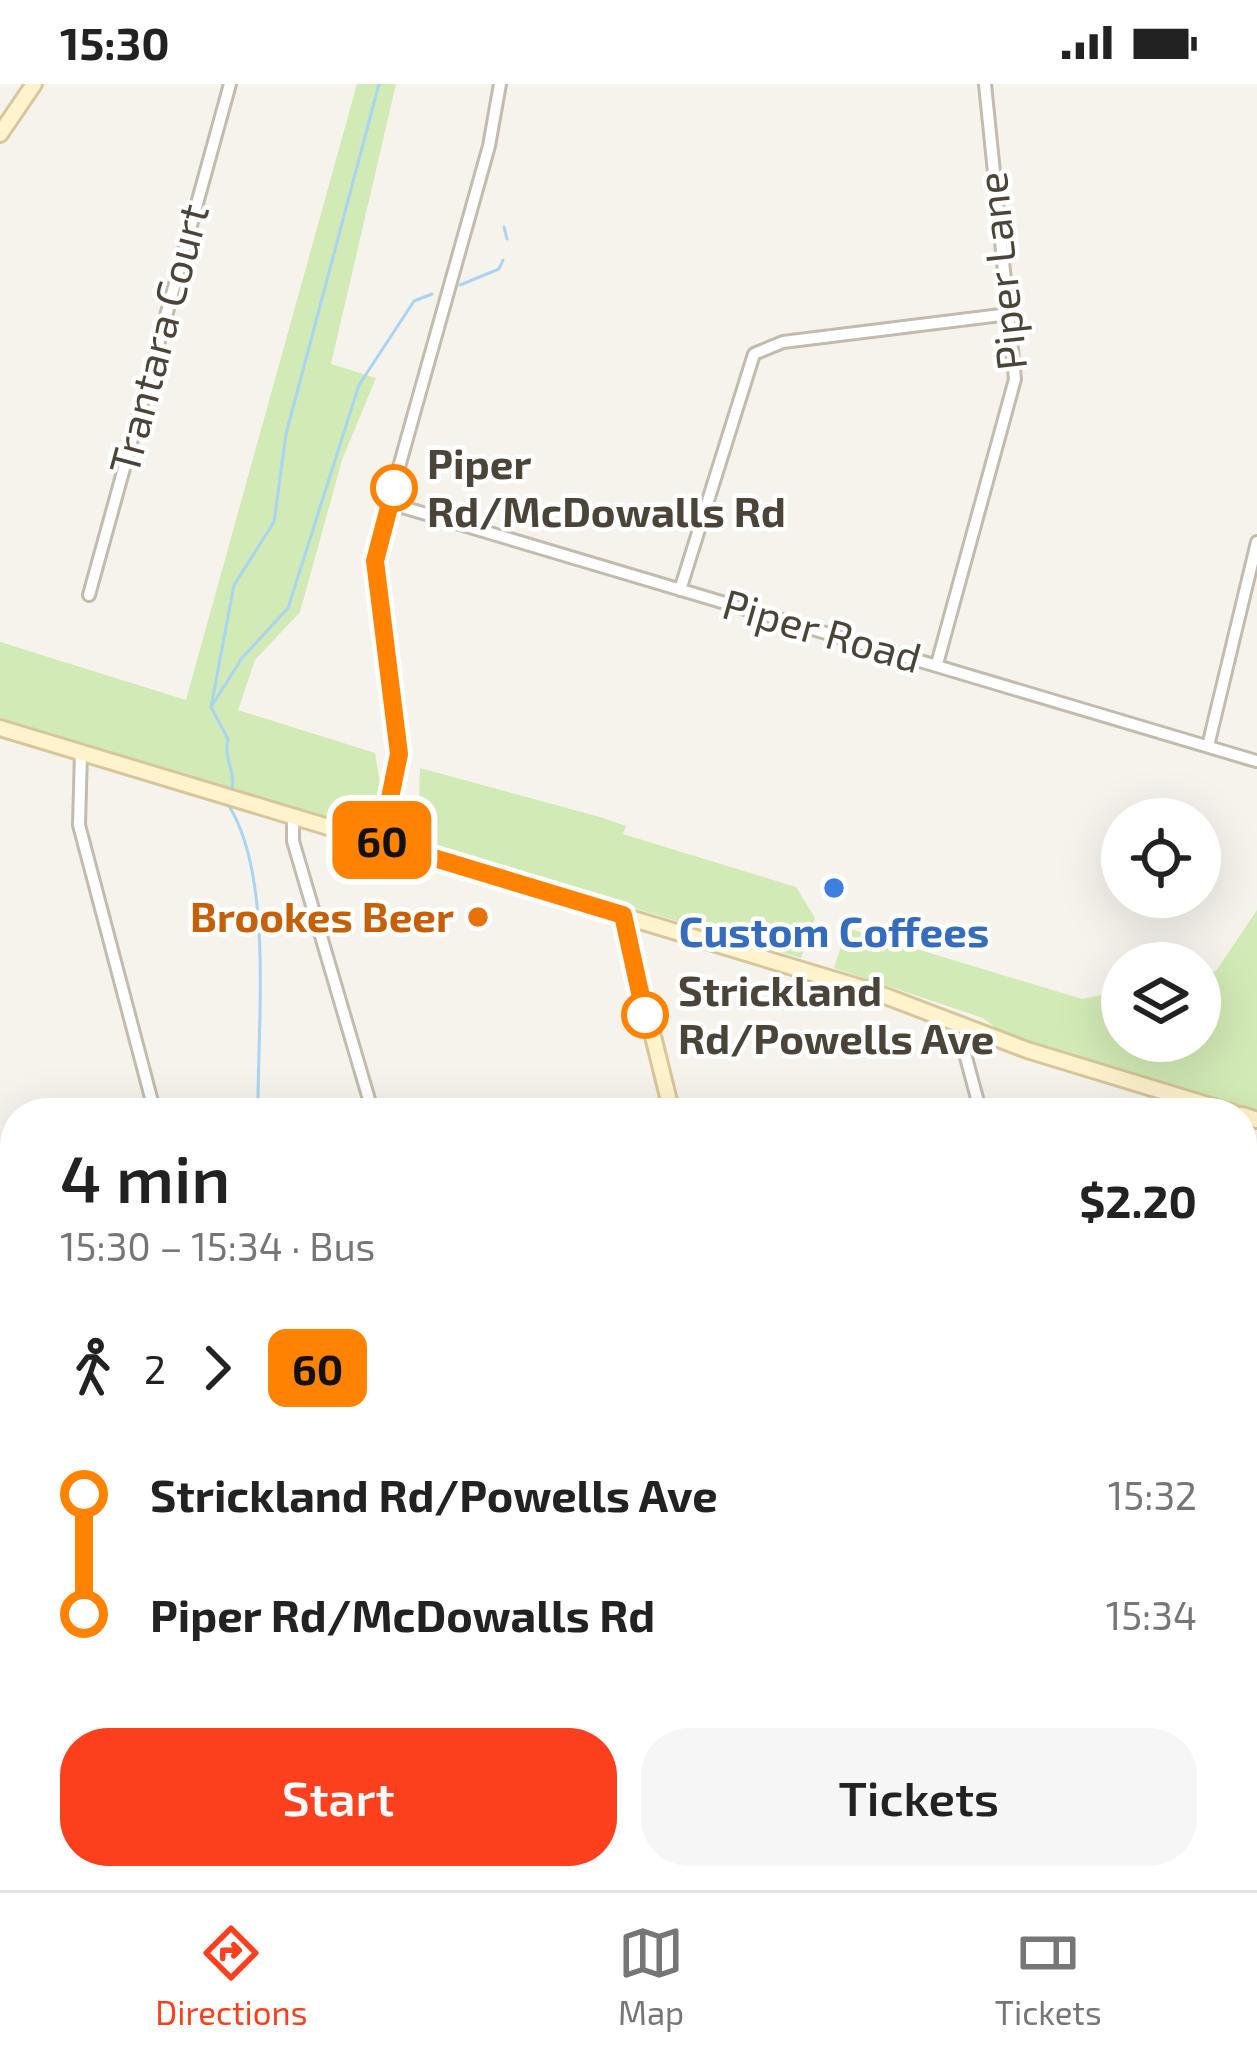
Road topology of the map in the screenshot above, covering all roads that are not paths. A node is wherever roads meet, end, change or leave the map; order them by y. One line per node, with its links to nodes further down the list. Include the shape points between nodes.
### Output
1 (34, 84): 5 (main road)
2 (230, 84): 10 (street, Trantara Court)
3 (500, 84): 7 (street)
4 (985, 84): 6 (street, Piper Lane)
5 (0, 134)
6 (1009, 314): 9 (street, via 783,342 754,354); 11 (street, Piper Lane, via 1012,404)
7 (389, 503): 9 (street, Piper Road); 17 (street, via 375,574 399,754)
8 (1257, 542): 13 (street)
9 (680, 590): 11 (street, Piper Road)
10 (89, 595)
11 (937, 664): 13 (street, Piper Road)
12 (0, 728): 14 (main road)
13 (1208, 746): 15 (street, Piper Road)
14 (80, 752): 16 (main road); 21 (street, via 79,825)
15 (1256, 761)
16 (293, 816): 17 (main road); 22 (street, via 293,841)
17 (381, 842): 18 (main road)
18 (623, 915): 19 (main road); 23 (main road)
19 (971, 1028): 20 (main road); 24 (street, via 964,1050)
20 (1179, 1097): 25 (main road)
21 (151, 1098)
22 (369, 1098)
23 (668, 1098)
24 (977, 1098)
25 (1182, 1098)

